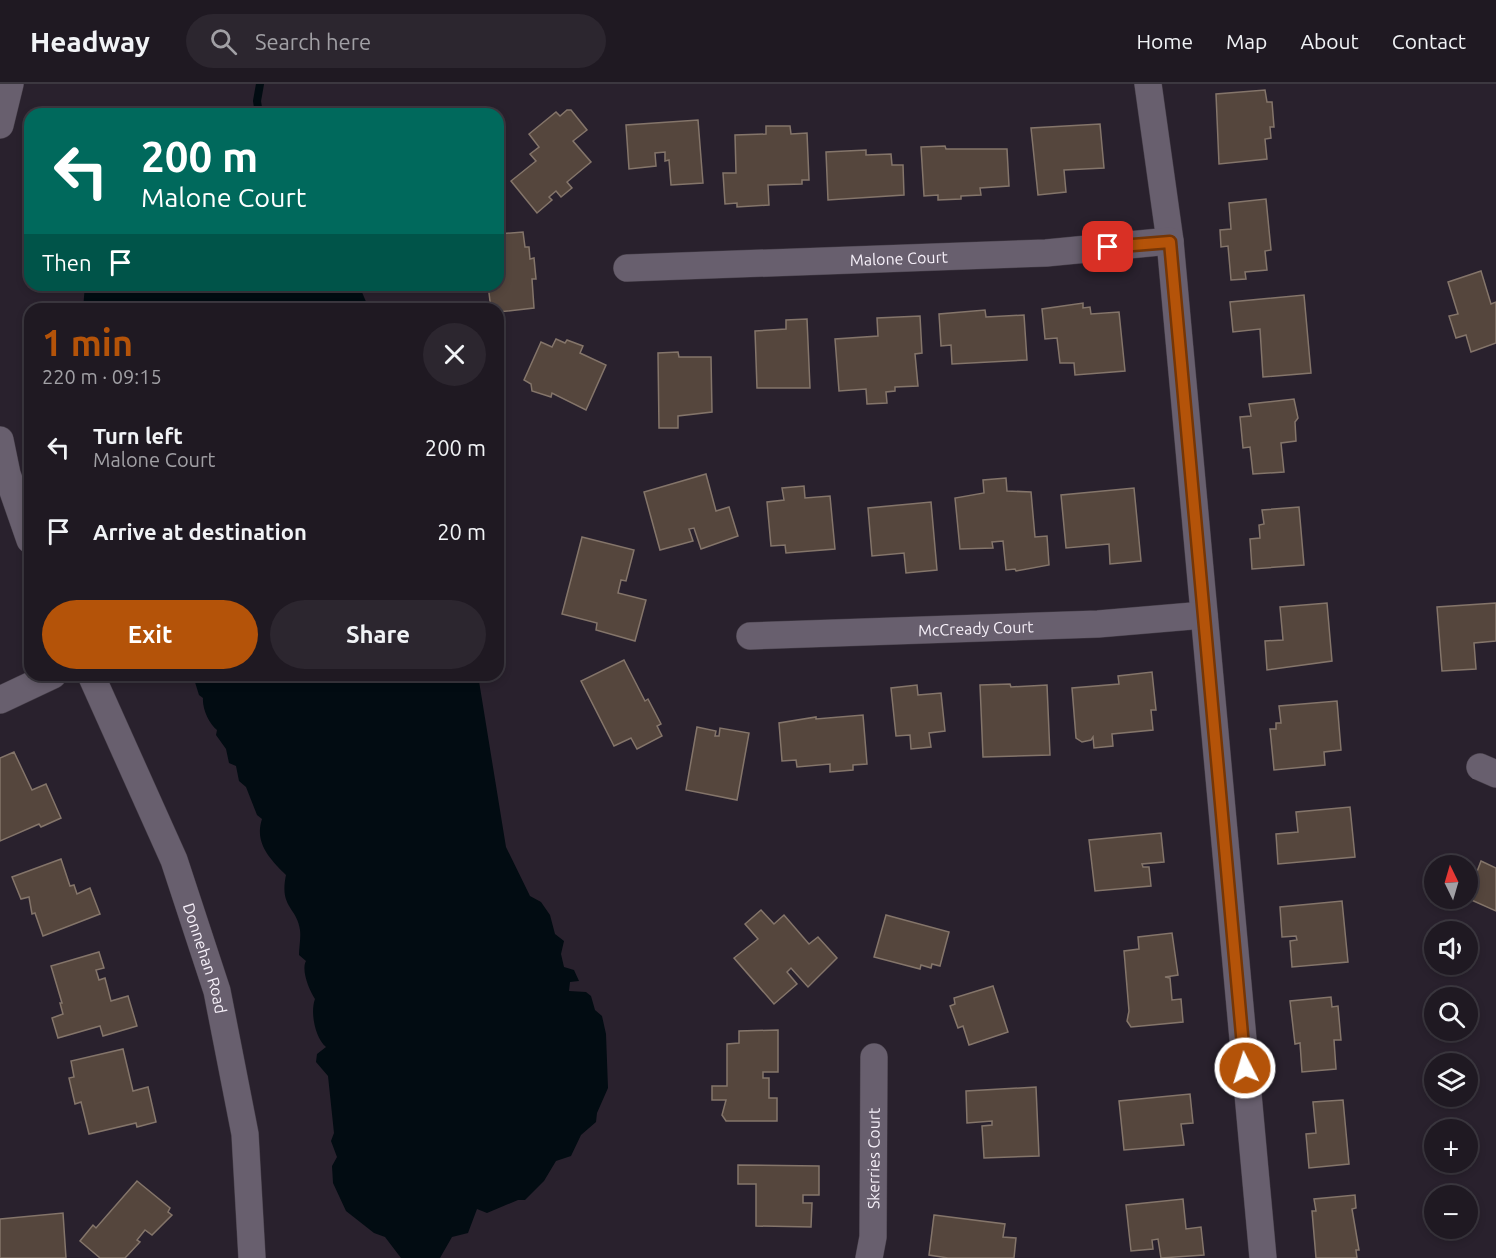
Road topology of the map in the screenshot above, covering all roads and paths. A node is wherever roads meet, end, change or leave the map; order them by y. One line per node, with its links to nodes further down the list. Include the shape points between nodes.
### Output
1 (10, 84): 3 (street)
2 (1148, 84): 4 (street)
3 (0, 125)
4 (1170, 242): 5 (street, Malone Court, via 1046,253); 8 (street)
5 (627, 268)
6 (0, 440): 7 (street)
7 (24, 523)
8 (1204, 615): 9 (street, McCready Court, via 1098,624); 16 (street)
9 (750, 636)
10 (40, 681): 12 (street)
11 (94, 681): 14 (street, Donnehan Road, via 174,860 217,991 245,1134)
12 (0, 700)
13 (874, 1057): 15 (street, Skerries Court, via 873,1237)
14 (252, 1258)
15 (869, 1258)
16 (1263, 1258)

